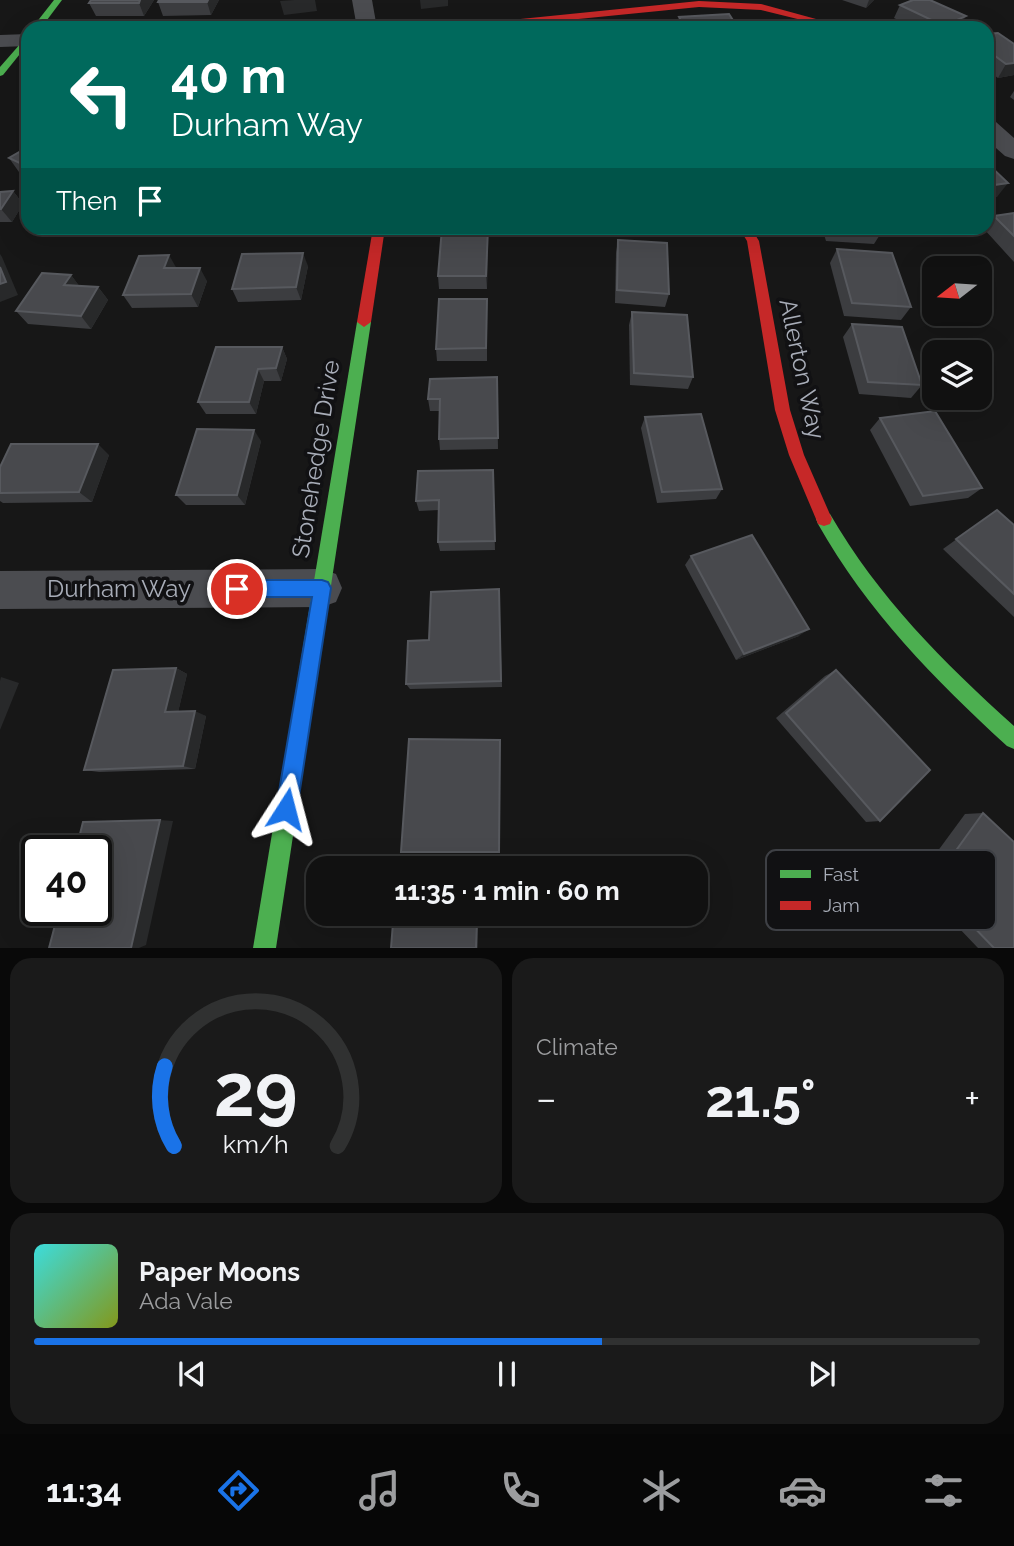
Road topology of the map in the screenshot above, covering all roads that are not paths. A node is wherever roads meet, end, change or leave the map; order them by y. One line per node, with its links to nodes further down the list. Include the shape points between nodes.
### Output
1 (58, 0): 3 (street)
2 (362, 0): 4 (street)
3 (42, 21)
4 (366, 21)
5 (528, 21): 6 (street, via 719,4 761,7)
6 (817, 21)
7 (21, 38): 8 (street)
8 (0, 41)
9 (21, 48): 10 (street)
10 (0, 73)
11 (994, 133): 12 (street)
12 (1014, 151)
13 (378, 235): 15 (street, Stonehedge Drive)
14 (750, 235): 17 (street, Allerton Way, via 790,436 837,540 857,573 908,636)
15 (322, 588): 16 (street, Durham Way); 18 (street, Stonehedge Drive)
16 (0, 590)
17 (1014, 739)
18 (264, 947)

